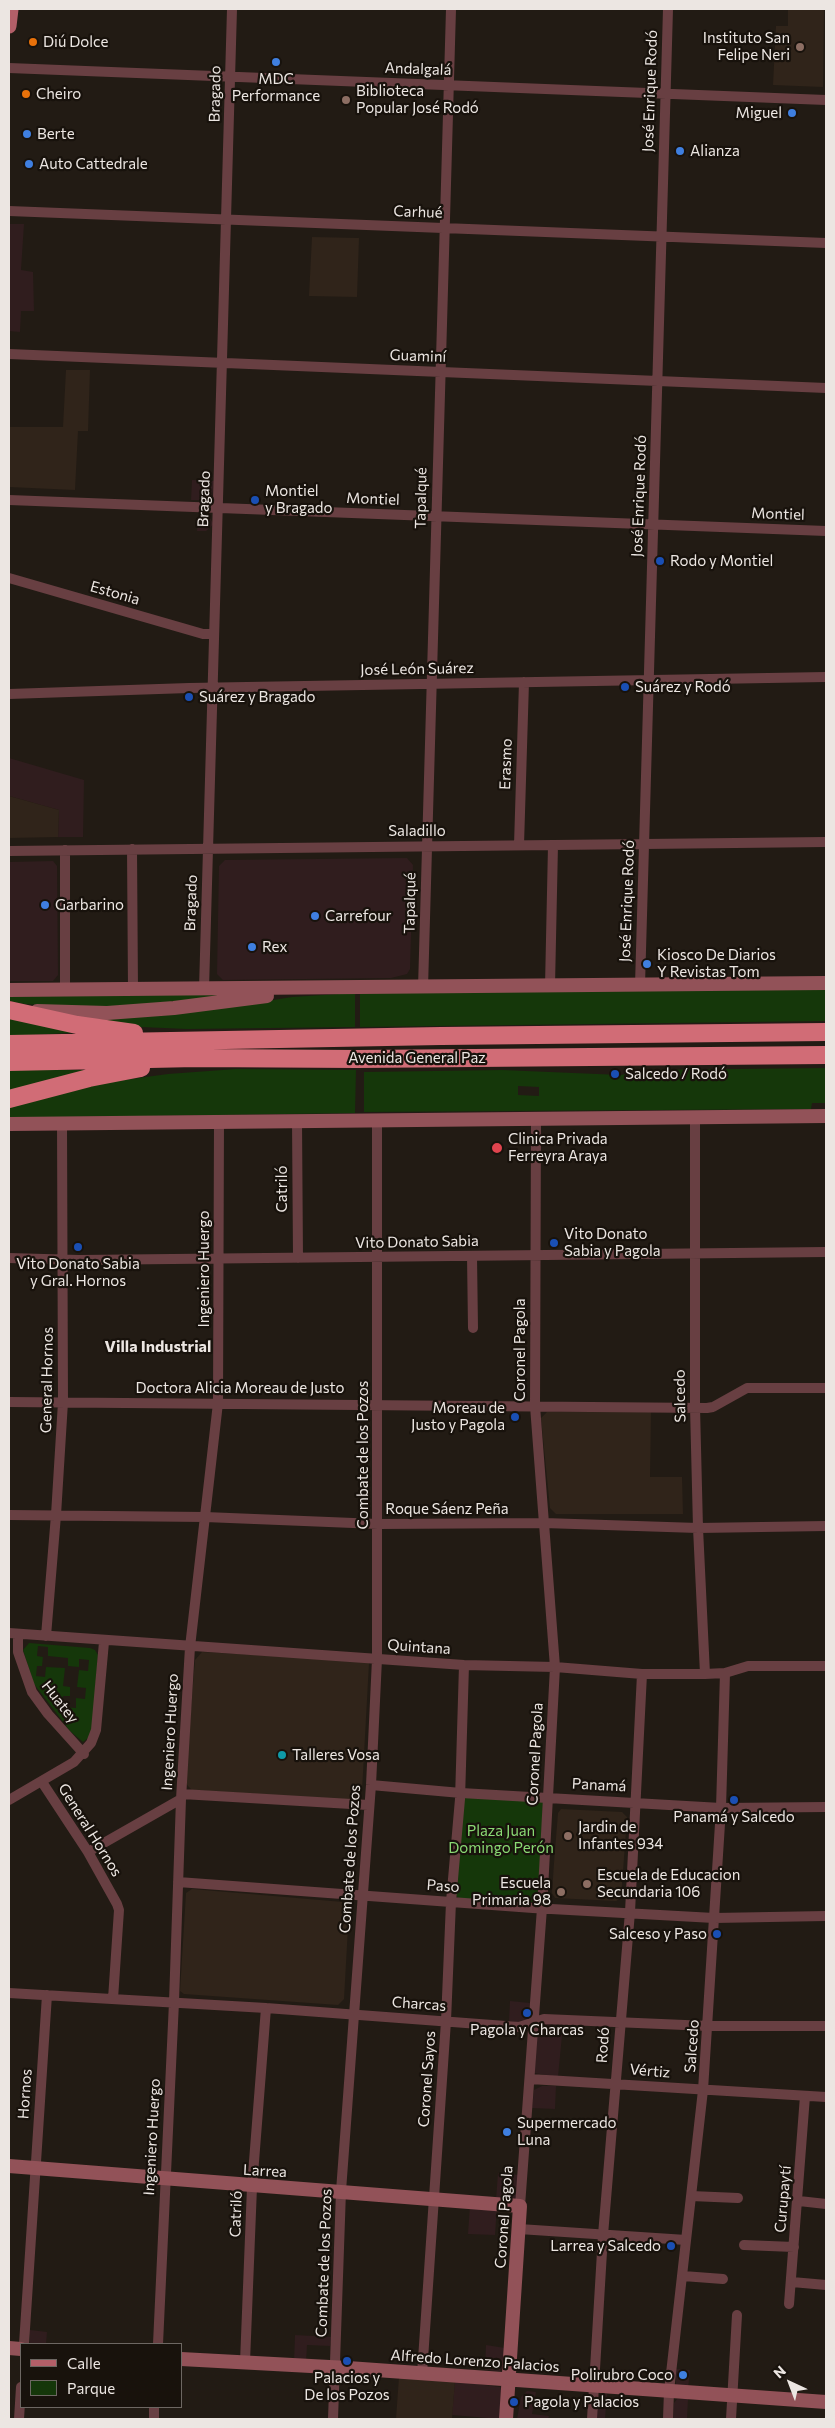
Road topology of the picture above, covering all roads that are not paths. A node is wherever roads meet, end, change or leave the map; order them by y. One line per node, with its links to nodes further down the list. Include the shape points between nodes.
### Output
1 (11, 9): 5 (main road)
2 (232, 9): 7 (street, Bragado)
3 (451, 9): 8 (street, Tapalqué)
4 (668, 9): 9 (street, José Enrique Rodó)
5 (9, 26)
6 (9, 68): 7 (street, Andalgalá)
7 (231, 77): 8 (street, Andalgalá); 12 (street, Bragado)
8 (449, 86): 9 (street, Andalgalá); 13 (street, Tapalqué)
9 (665, 94): 10 (street, Andalgalá); 14 (street, José Enrique Rodó)
10 (826, 100)
11 (9, 212): 12 (street, Carhué)
12 (228, 220): 13 (street, Carhué); 17 (street, Bragado)
13 (444, 228): 14 (street, Carhué); 18 (street, Tapalqué)
14 (662, 236): 15 (street, Carhué); 19 (street, José Enrique Rodó)
15 (826, 243)
16 (9, 354): 17 (street, Guaminí)
17 (222, 364): 18 (street, Guaminí); 22 (street, Bragado)
18 (439, 372): 19 (street, Guaminí); 23 (street, Tapalqué)
19 (657, 381): 20 (street, Guaminí); 24 (street, José Enrique Rodó)
20 (826, 388)
21 (9, 500): 22 (street, Montiel)
22 (218, 508): 23 (street, Montiel); 27 (street, Bragado)
23 (436, 516): 24 (street, Montiel); 31 (street, Tapalqué)
24 (653, 524): 25 (street, Montiel); 29 (street, José Enrique Rodó)
25 (826, 531)
26 (9, 578): 27 (street, Estonia, via 203,634)
27 (214, 634): 32 (street, Bragado)
28 (826, 677): 29 (street, José León Suárez)
29 (648, 681): 30 (street, José León Suárez); 35 (street, José Enrique Rodó)
30 (524, 682): 31 (street, José León Suárez); 38 (street, Erasmo)
31 (431, 683): 32 (street, José León Suárez); 37 (street, Tapalqué)
32 (213, 688): 33 (street, José León Suárez); 39 (street, Bragado)
33 (9, 694)
34 (826, 842): 35 (street, Saladillo)
35 (644, 844): 36 (street, Saladillo); 43 (street, José Enrique Rodó)
36 (553, 845): 38 (street, Saladillo); 45 (street)
37 (426, 846): 38 (street, Saladillo); 39 (street, Saladillo); 46 (street, Tapalqué)
38 (519, 846)
39 (208, 848): 40 (street, Saladillo); 47 (street, Bragado)
40 (132, 849): 41 (street, Saladillo); 51 (street)
41 (65, 850): 42 (street, Saladillo); 50 (street)
42 (9, 851)
43 (640, 984): 44 (street); 45 (street)
44 (826, 984)
45 (550, 986): 46 (street)
46 (423, 988): 48 (street)
47 (204, 989): 48 (street); 51 (street)
48 (302, 989): 52 (street, via 247,999 107,1013)
49 (9, 990): 50 (street)
50 (64, 990): 51 (street)
51 (133, 990)
52 (9, 1010): 54 (highway, via 77,1025)
53 (826, 1032): 54 (highway, Avenida General Paz)
54 (194, 1040): 55 (highway, Avenida General Paz)
55 (16, 1044)
56 (826, 1055): 57 (highway, Avenida General Paz)
57 (196, 1058): 58 (highway, Avenida General Paz); 59 (highway, via 97,1076)
58 (14, 1062)
59 (9, 1099)
60 (826, 1116): 61 (street)
61 (695, 1117): 62 (street); 69 (street, Salcedo)
62 (536, 1119): 64 (street); 70 (street, Coronel Pagola)
63 (297, 1120): 64 (street); 65 (street); 75 (street, Catriló)
64 (377, 1120): 73 (street, Combate de los Pozos)
65 (219, 1122): 66 (street); 72 (street, Ingeniero Huergo)
66 (62, 1123): 67 (street); 76 (street, General Hornos)
67 (9, 1124)
68 (826, 1252): 69 (street, Vito Donato Sabia)
69 (694, 1254): 70 (street, Vito Donato Sabia); 84 (street, Salcedo)
70 (536, 1255): 71 (street, Vito Donato Sabia); 83 (street, Coronel Pagola)
71 (472, 1256): 73 (street, Vito Donato Sabia); 77 (street)
72 (220, 1257): 75 (street, Vito Donato Sabia); 76 (street, Vito Donato Sabia); 81 (street, Ingeniero Huergo)
73 (375, 1257): 75 (street, Vito Donato Sabia); 82 (street, Combate de los Pozos)
74 (9, 1258): 76 (street, Vito Donato Sabia)
75 (298, 1258)
76 (62, 1260): 80 (street, General Hornos)
77 (473, 1328)
78 (826, 1388): 84 (street, Doctora Alicia Moreau de Justo, via 751,1387 713,1407)
79 (9, 1402): 80 (street, Doctora Alicia Moreau de Justo)
80 (63, 1402): 81 (street, Doctora Alicia Moreau de Justo); 86 (street, General Hornos)
81 (218, 1403): 82 (street, Doctora Alicia Moreau de Justo); 87 (street, Ingeniero Huergo)
82 (378, 1404): 83 (street, Doctora Alicia Moreau de Justo); 89 (street, Combate de los Pozos)
83 (535, 1406): 84 (street, Doctora Alicia Moreau de Justo); 88 (street, Coronel Pagola)
84 (695, 1407): 91 (street, Salcedo)
85 (9, 1515): 86 (street, Roque Sáenz Peña)
86 (56, 1515): 87 (street, Roque Sáenz Peña); 93 (street, General Hornos)
87 (205, 1517): 89 (street, Roque Sáenz Peña); 95 (street, Ingeniero Huergo)
88 (544, 1523): 89 (street, Roque Sáenz Peña); 91 (street, Roque Sáenz Peña); 98 (street, Coronel Pagola)
89 (378, 1524): 96 (street, Combate de los Pozos)
90 (826, 1526): 91 (street, Roque Sáenz Peña)
91 (698, 1528): 102 (street, Salcedo)
92 (13, 1634): 93 (street, Quintana); 103 (street, Huatey, via 32,1692)
93 (46, 1636): 94 (street, Quintana)
94 (104, 1642): 95 (street, Quintana); 103 (street, General Hornos, via 96,1730)
95 (190, 1647): 96 (street, Quintana); 107 (street, Ingeniero Huergo)
96 (377, 1659): 97 (street, Quintana); 105 (street, Combate de los Pozos)
97 (464, 1665): 98 (street, Quintana); 106 (street, Coronel Sayos)
98 (555, 1666): 101 (street, Quintana); 108 (street, Coronel Pagola)
99 (826, 1666): 100 (street, Quintana, via 748,1666)
100 (725, 1672): 102 (street, Quintana); 113 (street, Salcedo)
101 (642, 1674): 102 (street, Quintana); 110 (street, Rodó)
102 (705, 1674)
103 (84, 1754): 104 (street, General Hornos)
104 (42, 1782): 109 (street); 114 (street, General Hornos)
105 (371, 1785): 106 (street, Panamá); 111 (street, Combate de los Pozos)
106 (461, 1793): 108 (street, Panamá); 117 (street, Coronel Sayos)
107 (181, 1797): 111 (street); 114 (street); 115 (street, Ingeniero Huergo)
108 (549, 1798): 110 (street, Panamá); 118 (street, Coronel Pagola)
109 (9, 1800)
110 (637, 1802): 113 (street, Panamá); 119 (street, Rodó)
111 (368, 1805): 116 (street, Combate de los Pozos)
112 (826, 1806): 113 (street, Panamá)
113 (722, 1808): 121 (street, Salcedo)
114 (88, 1852): 124 (street, General Hornos, via 119,1910)
115 (178, 1882): 116 (street, Paso); 125 (street, Ingeniero Huergo)
116 (361, 1895): 117 (street, Paso); 127 (street, Combate de los Pozos)
117 (451, 1902): 118 (street, Paso); 128 (street, Coronel Sayos)
118 (542, 1908): 119 (street, Paso); 130 (street, Coronel Pagola)
119 (630, 1912): 121 (street, Paso); 129 (street, Rodó)
120 (826, 1916): 121 (street, Paso)
121 (714, 1918): 131 (street, Salcedo)
122 (9, 1993): 123 (street, Charcas)
123 (47, 1995): 124 (street, Charcas); 139 (street, Hornos)
124 (113, 1999): 125 (street, Charcas)
125 (174, 2002): 126 (street, Charcas); 140 (street, Ingeniero Huergo)
126 (266, 2008): 127 (street, Charcas); 141 (street, Catriló)
127 (354, 2014): 128 (street, Charcas); 142 (street, Combate de los Pozos)
128 (446, 2021): 130 (street, Charcas, via 519,2027); 145 (street, Coronel Sayos)
129 (620, 2022): 130 (street, Charcas, via 544,2019); 131 (street, Charcas); 134 (street, Rodó)
130 (533, 2023): 133 (street, Coronel Pagola)
131 (708, 2026): 132 (street, Charcas); 135 (street, Salcedo)
132 (826, 2026)
133 (530, 2078): 134 (street, Vértiz); 148 (street, Coronel Pagola)
134 (615, 2083): 135 (street, Vértiz); 150 (street, Rodó)
135 (703, 2090): 136 (street, Vértiz); 143 (street, Salcedo)
136 (806, 2096): 137 (street, Vértiz); 146 (street, Curupaytí)
137 (826, 2097)
138 (9, 2166): 139 (street, Larrea)
139 (35, 2168): 140 (street, Larrea); 160 (street, Hornos)
140 (165, 2179): 141 (street, Larrea); 161 (street, Ingeniero Huergo)
141 (252, 2187): 142 (street, Larrea); 163 (street, Catriló)
142 (341, 2191): 145 (street, Larrea); 164 (street, Combate de los Pozos)
143 (691, 2196): 144 (street); 151 (street, Salcedo)
144 (738, 2198)
145 (435, 2200): 148 (street, Larrea); 165 (street, Coronel Sayos)
146 (798, 2201): 147 (street); 153 (street, Curupaytí)
147 (826, 2204)
148 (520, 2206): 149 (street, Coronel Pagola)
149 (519, 2229): 150 (street); 166 (street, Coronel Pagola)
150 (603, 2235): 151 (street); 167 (street, Rodó)
151 (686, 2240): 154 (street, Salcedo)
152 (744, 2245): 153 (street)
153 (794, 2247): 156 (street, Curupaytí)
154 (683, 2276): 155 (street); 168 (street, Salcedo)
155 (723, 2279)
156 (792, 2282): 157 (street); 158 (street, Curupaytí)
157 (826, 2284)
158 (789, 2304)
159 (737, 2315): 169 (street)
160 (24, 2343)
161 (158, 2343)
162 (182, 2359): 163 (street, Alfredo Lorenzo Palacios)
163 (245, 2362): 164 (street, Alfredo Lorenzo Palacios)
164 (336, 2368): 165 (street, Alfredo Lorenzo Palacios); 173 (street, Combate de los Pozos)
165 (422, 2374): 166 (street, Alfredo Lorenzo Palacios)
166 (510, 2381): 167 (street, Alfredo Lorenzo Palacios); 174 (street, Coronel Pagola)
167 (594, 2386): 168 (street, Alfredo Lorenzo Palacios); 175 (street, Rodó)
168 (669, 2392): 169 (street, Alfredo Lorenzo Palacios); 176 (street, Salcedo)
169 (732, 2395): 170 (street, Alfredo Lorenzo Palacios); 177 (street)
170 (826, 2402)
171 (20, 2403): 172 (street)
172 (19, 2419)
173 (333, 2419)
174 (506, 2419)
175 (592, 2419)
176 (668, 2419)
177 (730, 2419)

